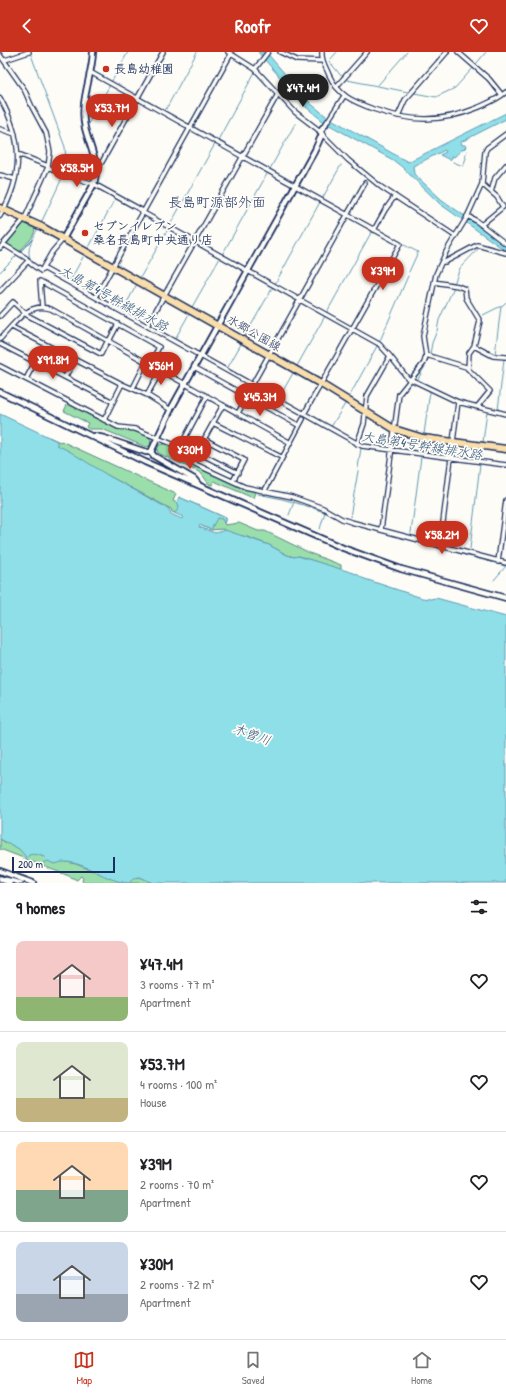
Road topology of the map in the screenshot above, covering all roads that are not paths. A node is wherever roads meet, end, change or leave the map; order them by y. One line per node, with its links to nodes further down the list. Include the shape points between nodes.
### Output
1 (28, 52): 12 (street)
2 (93, 52): 15 (street)
3 (163, 52): 22 (street)
4 (268, 52): 14 (street)
5 (280, 52): 13 (street, via 297,60)
6 (322, 52): 13 (street)
7 (367, 52): 16 (street)
8 (447, 52): 23 (street, via 405,100)
9 (458, 52): 19 (street, via 489,79)
10 (229, 53): 14 (street); 25 (street)
11 (0, 55): 12 (street)
12 (5, 60): 33 (street, via 24,89 46,134 50,152)
13 (323, 61): 16 (street)
14 (255, 69): 18 (street)
15 (90, 72): 22 (street); 34 (street, via 84,118)
16 (336, 87): 20 (street)
17 (506, 92): 19 (street)
18 (278, 94): 27 (street, via 295,112); 31 (street)
19 (502, 95): 23 (street, via 491,103 441,118 416,119)
20 (344, 96): 23 (street, via 364,106); 24 (street)
21 (0, 98): 28 (street)
22 (137, 98): 25 (street); 34 (street)
23 (398, 116)
24 (325, 125): 27 (street)
25 (190, 128): 31 (street); 44 (street)
26 (0, 129): 28 (street)
27 (321, 132): 40 (street); 42 (street, via 348,160)
28 (15, 134): 30 (street)
29 (506, 134): 39 (street, via 486,149)
30 (20, 155): 33 (street); 36 (street)
31 (242, 157): 40 (street); 53 (street)
32 (506, 165): 41 (street, via 495,178)
33 (48, 167): 38 (street); 48 (street)
34 (97, 167): 38 (street)
35 (0, 175): 36 (street)
36 (15, 179): 43 (street)
37 (366, 183): 45 (street)
38 (94, 184): 44 (street); 52 (street)
39 (482, 184): 41 (street); 47 (street)
40 (295, 186): 45 (street); 62 (street)
41 (491, 192): 49 (street, via 503,207)
42 (396, 196): 50 (street); 51 (street)
43 (2, 208): 46 (street); 48 (main road, 水郷公園線)
44 (142, 212): 53 (street); 60 (street)
45 (347, 215): 50 (street); 67 (street)
46 (0, 216)
47 (467, 217): 49 (street); 51 (street)
48 (24, 218): 52 (main road, 水郷公園線); 54 (street)
49 (480, 225): 55 (street)
50 (374, 230): 75 (street, via 400,244)
51 (455, 236): 59 (street)
52 (63, 240): 60 (main road, 水郷公園線); 61 (street)
53 (195, 241): 62 (street); 65 (street)
54 (3, 244): 56 (street); 58 (street)
55 (506, 244)
56 (0, 248)
57 (506, 253): 59 (street, via 476,245)
58 (28, 261): 61 (street, via 35,268); 64 (street)
59 (442, 262): 63 (street)
60 (113, 267): 65 (main road, 水郷公園線); 66 (street)
61 (42, 269): 66 (street)
62 (247, 271): 67 (street); 72 (street)
63 (434, 282): 79 (street, via 465,289 466,298 480,321); 80 (street, via 423,336)
64 (0, 291)
65 (164, 296): 72 (main road, 水郷公園線); 73 (street)
66 (96, 297): 73 (street)
67 (300, 300): 75 (street); 81 (street)
68 (42, 307): 69 (street, via 32,308); 71 (street, via 40,281); 77 (street, via 51,309)
69 (25, 313): 70 (street, via 13,302); 74 (street); 77 (street, via 101,354)
70 (0, 316)
71 (118, 324): 77 (street); 87 (street, via 159,347)
72 (217, 325): 81 (main road, 水郷公園線); 83 (street)
73 (147, 326): 83 (street)
74 (12, 327): 76 (street); 85 (street)
75 (352, 330): 82 (street, via 379,344); 97 (street)
76 (0, 339)
77 (108, 340): 87 (street)
78 (0, 344): 86 (street)
79 (474, 346): 84 (street, via 493,356); 90 (street, via 469,352)
80 (426, 354): 90 (street); 94 (street, via 424,363)
81 (269, 355): 97 (main road, 水郷公園線); 98 (street)
82 (390, 356): 94 (street); 110 (street, via 367,396)
83 (199, 357): 89 (street); 98 (street)
84 (506, 357)
85 (75, 360): 92 (street); 96 (street)
86 (35, 362): 92 (street); 93 (street)
87 (148, 363): 91 (street); 99 (street)
88 (0, 366): 93 (street)
89 (194, 367): 95 (street); 104 (street)
90 (468, 369): 108 (street, via 490,391)
91 (161, 370): 95 (street); 102 (street)
92 (65, 377): 105 (street)
93 (26, 379): 115 (street)
94 (409, 380): 106 (street); 118 (street, via 398,394)
95 (185, 383): 103 (street); 109 (street)
96 (122, 384): 99 (street); 105 (street)
97 (321, 384): 110 (main road, 水郷公園線); 112 (street)
98 (252, 385): 112 (street)
99 (132, 388): 102 (street)
100 (251, 390): 104 (street)
101 (0, 392): 119 (street)
102 (147, 395): 109 (street)
103 (207, 396): 107 (street); 125 (street)
104 (248, 397): 111 (street); 117 (street)
105 (113, 402): 115 (street)
106 (458, 402): 108 (street); 123 (street)
107 (223, 405): 111 (street); 116 (street)
108 (477, 407): 113 (street)
109 (171, 410): 120 (street)
110 (365, 412): 118 (main road, 水郷公園線); 124 (street)
111 (238, 413): 122 (street)
112 (304, 414): 124 (street)
113 (506, 414)
114 (303, 419): 117 (street)
115 (104, 420): 120 (street, via 118,427 135,429)
116 (213, 423): 121 (street); 129 (street)
117 (298, 425): 122 (street)
118 (394, 429): 123 (main road, 水郷公園線, via 423,438); 127 (street)
119 (91, 436): 128 (street); 134 (street)
120 (158, 438): 125 (street); 128 (street)
121 (204, 439): 132 (street, via 244,460); 132 (street, via 197,452)
122 (289, 442): 129 (street)
123 (453, 442): 126 (main road, 水郷公園線); 130 (street)
124 (357, 444): 127 (street)
125 (178, 449): 133 (street, via 193,463)
126 (506, 449)
127 (391, 451): 130 (street); 137 (street)
128 (151, 452): 134 (street, via 194,479)
129 (281, 457): 135 (street)
130 (451, 459): 131 (street); 138 (street)
131 (506, 465)
132 (238, 473): 133 (street)
133 (233, 481): 135 (street)
134 (199, 486): 141 (street, via 362,556 437,580)
135 (264, 492): 137 (street, via 292,497 323,508 346,520)
136 (506, 500): 139 (street)
137 (381, 530): 138 (street)
138 (440, 546): 139 (street)
139 (498, 562): 140 (street)
140 (506, 564)
141 (506, 598)
142 (0, 871): 146 (street)
143 (0, 878): 144 (street); 145 (street)
144 (10, 883)
145 (21, 883)
146 (33, 883)

